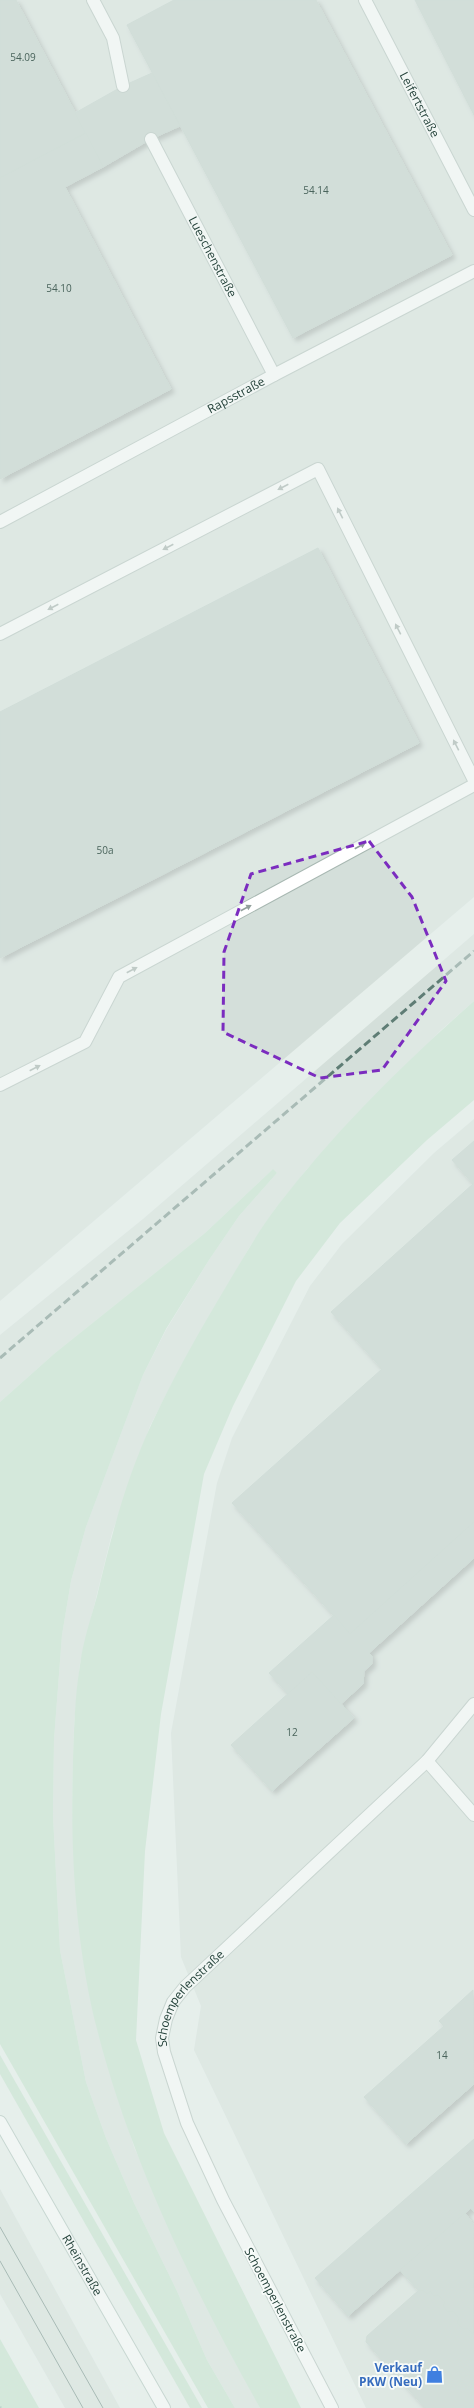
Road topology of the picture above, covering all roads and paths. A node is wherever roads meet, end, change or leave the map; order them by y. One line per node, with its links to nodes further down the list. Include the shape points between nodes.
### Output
1 (93, 0): 3 (street, via 113,38)
2 (365, 0): 5 (street, Leifertstraße)
3 (123, 86)
4 (151, 139): 7 (street, Lueschenstraße)
5 (474, 210)
6 (474, 271): 7 (street, Rapsstraße)
7 (274, 374): 8 (street, Rapsstraße)
8 (0, 522)
9 (0, 634): 10 (street, one-way to 9, via 318,469)
10 (474, 780)
11 (474, 784): 12 (street, one-way to 11, via 85,1042 119,977)
12 (0, 1085)
13 (474, 1704): 14 (street, Schoemperlenstraße)
14 (427, 1761): 15 (street); 18 (street, Schoemperlenstraße, via 185,1987 173,2002 162,2038 164,2052 187,2123 223,2200)
15 (474, 1815)
16 (0, 2122): 17 (street, Rheinstraße)
17 (164, 2408)
18 (332, 2408)

